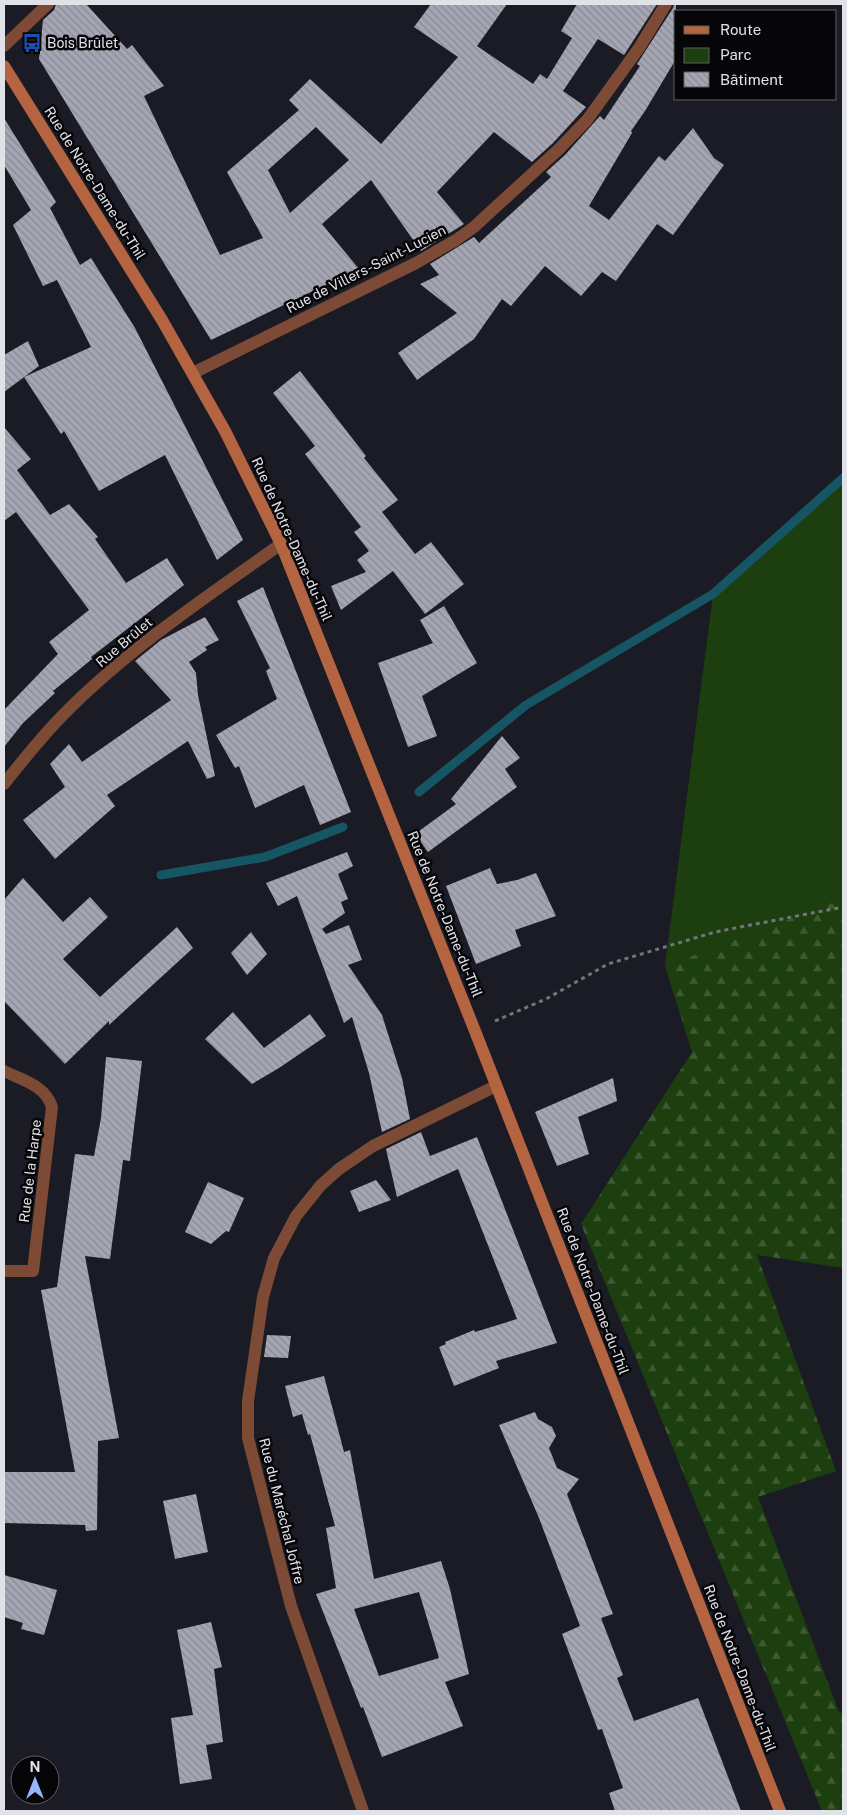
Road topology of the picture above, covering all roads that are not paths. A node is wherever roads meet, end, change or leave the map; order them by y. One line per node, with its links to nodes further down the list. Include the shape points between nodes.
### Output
1 (48, 4): 3 (street)
2 (666, 4): 5 (street, Rue de Villers-Saint-Lucien, via 639,48 578,130 474,226 416,263)
3 (4, 46)
4 (4, 66): 5 (main road, Rue de Notre-Dame-du-Thil)
5 (193, 373): 6 (main road, Rue de Notre-Dame-du-Thil, via 244,466)
6 (281, 544): 7 (street, Rue Brûlet, via 112,670 64,715); 9 (main road, Rue de Notre-Dame-du-Thil)
7 (4, 784)
8 (4, 1071): 10 (street, Rue de la Harpe, via 44,1092 52,1107 52,1118 33,1271)
9 (496, 1086): 11 (street, Rue du Maréchal Joffre, via 373,1146 321,1185 296,1216 274,1258 263,1297 250,1381 248,1438 285,1585); 12 (main road, Rue de Notre-Dame-du-Thil)
10 (4, 1271)
11 (363, 1811)
12 (780, 1811)

